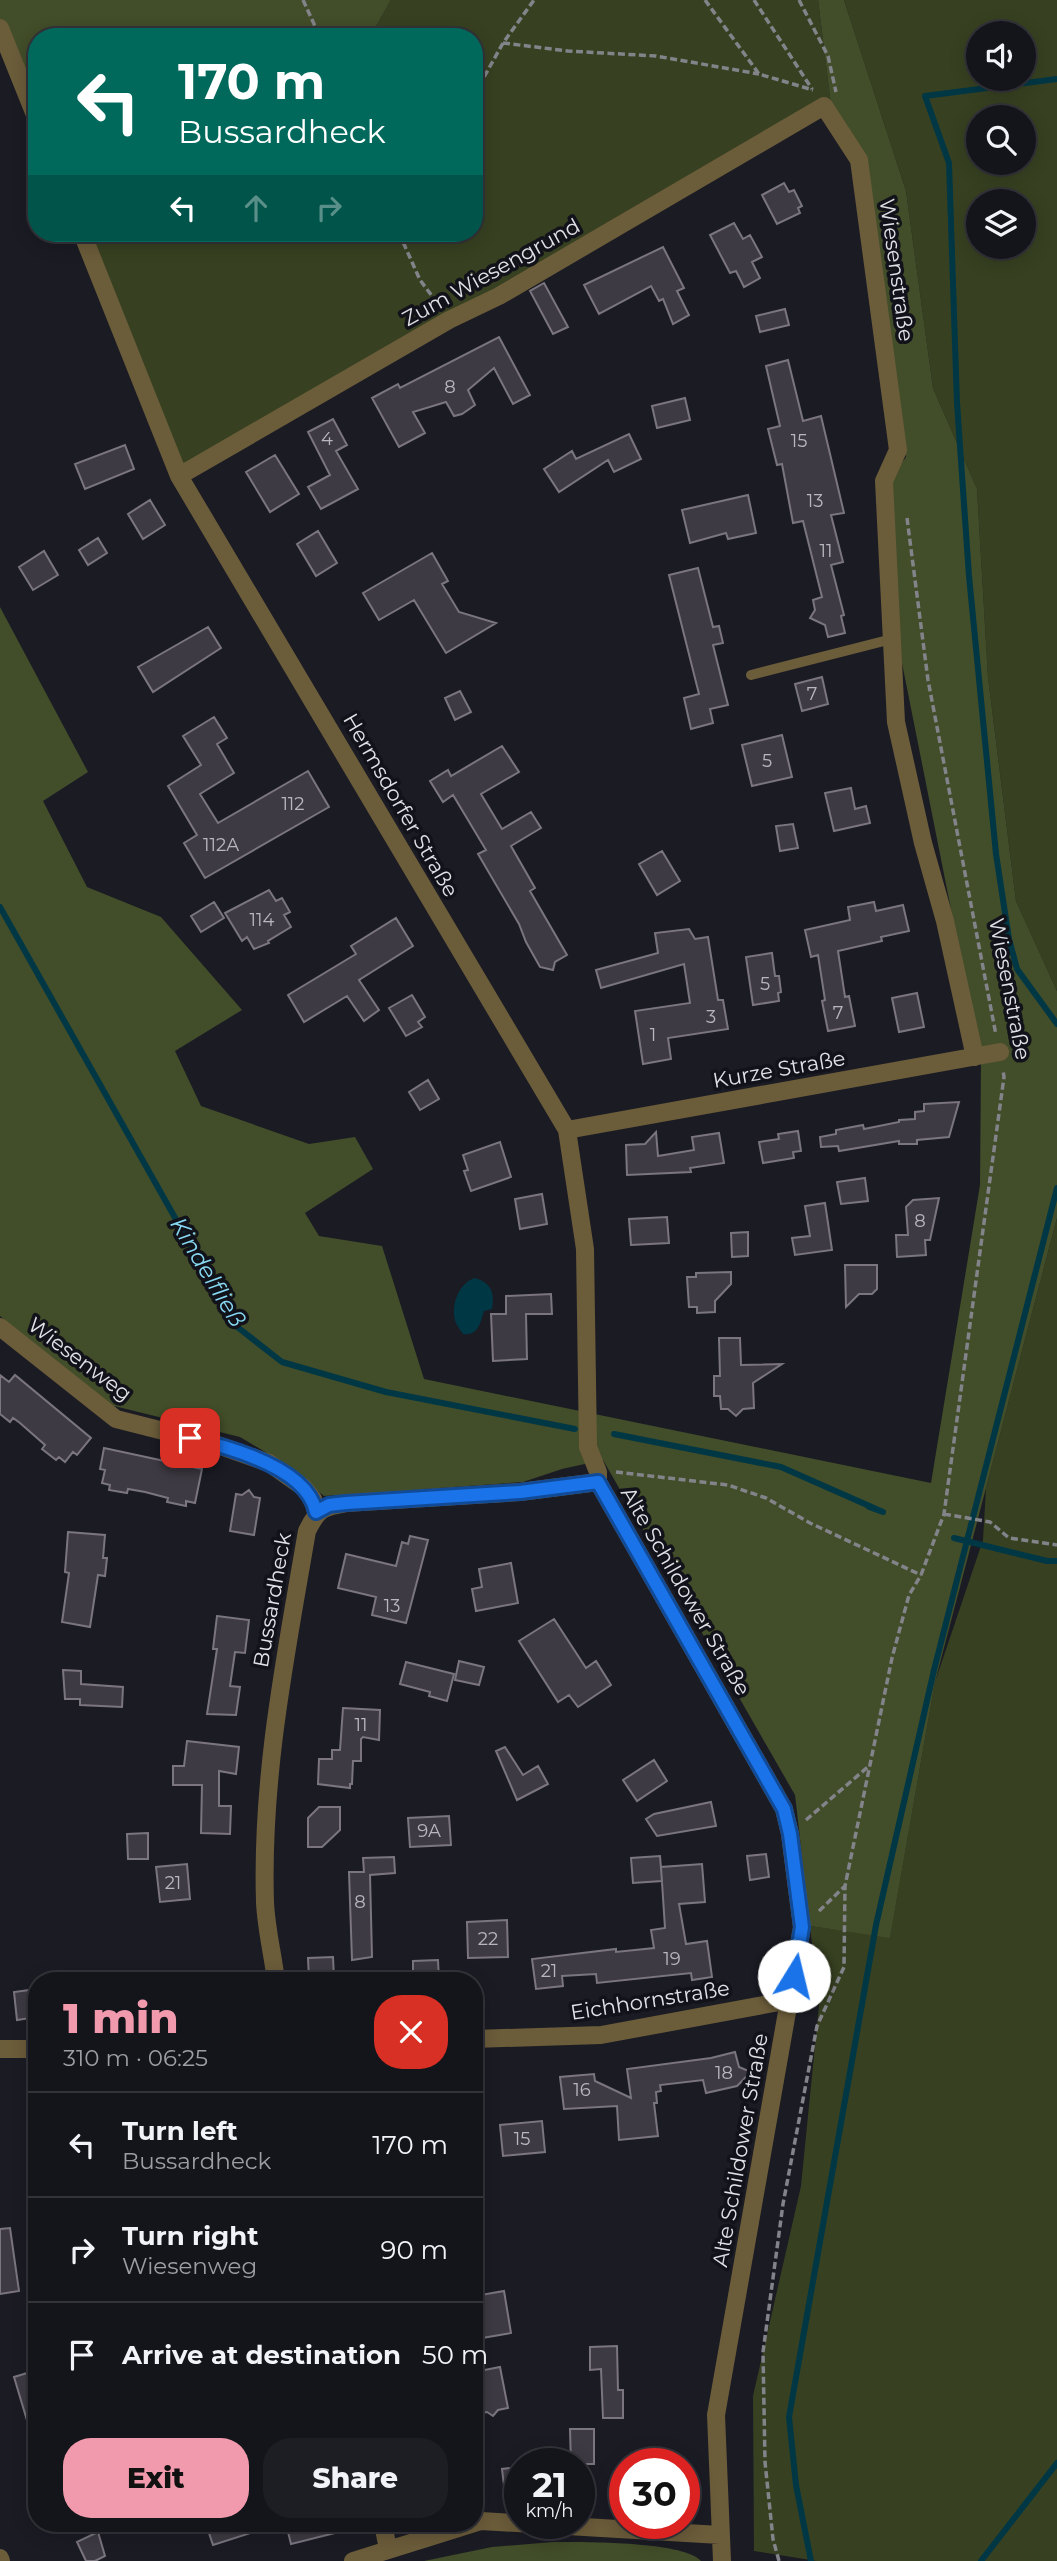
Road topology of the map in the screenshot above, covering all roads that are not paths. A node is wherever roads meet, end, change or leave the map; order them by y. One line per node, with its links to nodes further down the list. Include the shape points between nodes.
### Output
1 (0, 28): 2 (street)
2 (28, 98)
3 (824, 106): 5 (street, Zum Wiesengrund); 6 (street, Wiesenstraße, via 859,160 898,450 884,481)
4 (86, 242): 5 (street, Hermsdorfer Straße)
5 (179, 476): 10 (street, Hermsdorfer Straße)
6 (892, 639): 7 (lane); 9 (street, Wiesenstraße, via 896,722)
7 (751, 674)
8 (1000, 1052): 9 (street, Kurze Straße)
9 (975, 1057): 10 (street, Kurze Straße)
10 (567, 1130): 12 (street, Hermsdorfer Straße, via 585,1249)
11 (0, 1326): 14 (street, Wiesenweg, via 116,1419 215,1444 269,1464 303,1487)
12 (588, 1415): 13 (street, Alte Schildower Straße, via 588,1447)
13 (598, 1477): 14 (street, Bussardheck, via 520,1492 329,1505); 16 (street, Alte Schildower Straße, via 784,1809 802,1927)
14 (316, 1512): 15 (street, Bussardheck, via 307,1531 282,1669 270,1767 265,1904)
15 (275, 1972)
16 (790, 2000): 17 (street, Eichhornstraße, via 601,2035); 23 (street, Alte Schildower Straße, via 716,2415)
17 (483, 2039)
18 (0, 2049): 19 (street)
19 (28, 2049)
20 (483, 2521): 23 (street)
21 (385, 2532): 24 (street)
22 (444, 2532): 24 (street)
23 (720, 2535): 26 (street, Alte Schildower Straße)
24 (388, 2549): 25 (street)
25 (353, 2561)
26 (722, 2561)

